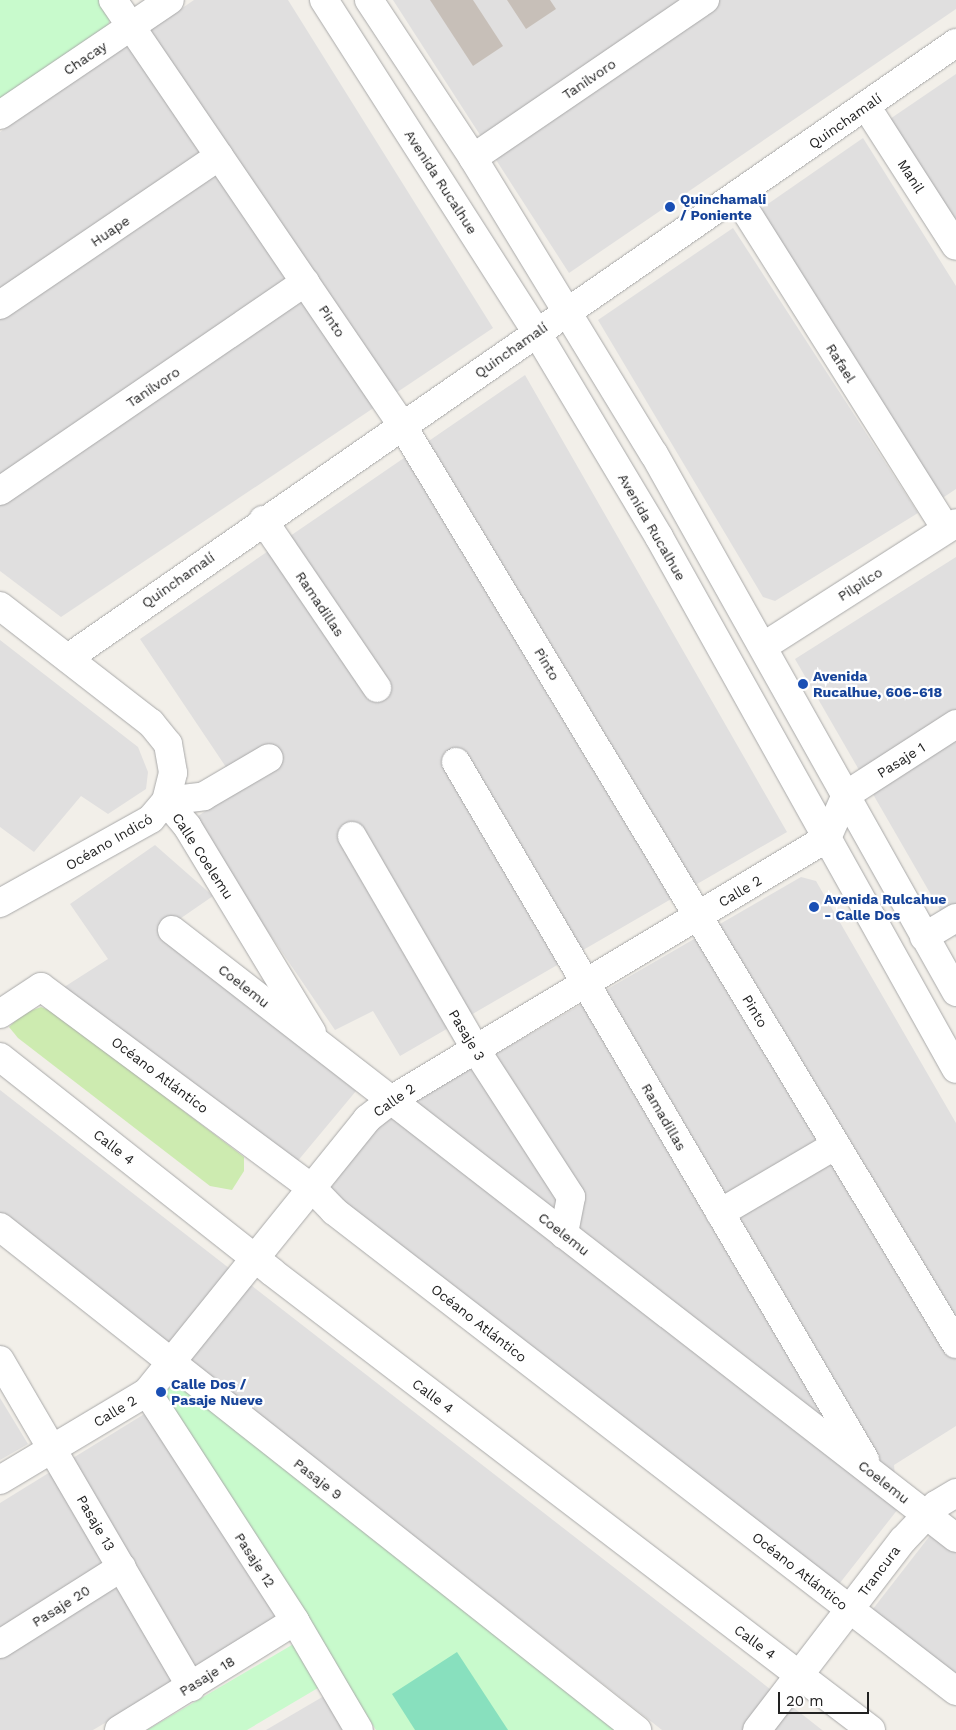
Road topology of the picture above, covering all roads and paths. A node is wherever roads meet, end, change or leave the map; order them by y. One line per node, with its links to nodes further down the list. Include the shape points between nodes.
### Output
1 (113, 0): 6 (street, Pinto)
2 (170, 0): 6 (street, Chacay)
3 (324, 0): 17 (street, Avenida Rucalhue)
4 (369, 0): 11 (street)
5 (705, 0): 11 (street, Tanilvoro)
6 (131, 27): 9 (street, Chacay); 10 (street, Pinto)
7 (956, 43): 8 (street, Quinchamalí)
8 (866, 106): 12 (street, Quinchamalí); 13 (street, Manil)
9 (0, 115)
10 (219, 156): 14 (street, Pinto); 15 (street, Huape)
11 (474, 158): 16 (street)
12 (737, 197): 16 (street, Quinchamalí); 21 (street, Rafael)
13 (956, 246)
14 (305, 282): 18 (street, Pinto); 19 (street, Tanilvoro)
15 (0, 305)
16 (568, 310): 17 (street, Quinchamalí); 23 (street)
17 (537, 333): 18 (street, Quinchamalí); 32 (street, Avenida Rucalhue, via 659,537)
18 (402, 425): 20 (street, Quinchamalí); 34 (street, Pinto)
19 (0, 491)
20 (264, 520): 24 (street, Quinchamalí); 25 (street, Ramadillas)
21 (951, 526): 23 (street, Pilpilco)
22 (0, 606): 24 (street, Calle Coelemu)
23 (764, 646): 29 (street)
24 (68, 658): 30 (street, Calle Coelemu, via 161,733 172,758 173,773)
25 (377, 688)
26 (956, 724): 29 (street, Pasaje 1)
27 (269, 758): 30 (street, via 204,796)
28 (456, 762): 38 (street, Ramadillas)
29 (846, 795): 32 (street); 37 (street)
30 (166, 801): 33 (street, Océano Indicó, via 160,811 142,826); 41 (street, Calle Coelemu, via 187,826)
31 (352, 836): 42 (street, Pasaje 3)
32 (827, 838): 34 (street, Calle 2); 44 (street, Avenida Rucalhue)
33 (0, 903)
34 (698, 917): 38 (street, Calle 2); 46 (street, Pinto)
35 (956, 918): 37 (street)
36 (172, 930): 41 (street, Coelemu)
37 (924, 936): 39 (street)
38 (587, 985): 42 (street, Calle 2); 48 (street, Ramadillas)
39 (956, 992)
40 (0, 1014): 47 (street, Océano Atlántico, via 41,987)
41 (321, 1045): 45 (street, Coelemu)
42 (476, 1050): 45 (street, Calle 2); 50 (street, Pasaje 3, via 571,1197)
43 (0, 1057): 51 (street, Calle 4)
44 (956, 1069)
45 (391, 1100): 47 (street, Calle 2, via 367,1119); 50 (street, Coelemu)
46 (836, 1145): 48 (street); 52 (street, Pinto)
47 (312, 1188): 51 (street, Calle 2); 63 (street, Océano Atlántico, via 334,1211)
48 (720, 1213): 57 (street, Ramadillas)
49 (0, 1227): 54 (street, Pasaje 9)
50 (564, 1234): 57 (street, Coelemu)
51 (256, 1259): 54 (street, Calle 2); 66 (street, Calle 4)
52 (956, 1344)
53 (0, 1360): 56 (street, Pasaje 13)
54 (172, 1364): 55 (street, Calle 2); 71 (street, Pasaje 9)
55 (147, 1392): 56 (street, Calle 2); 64 (street, Pasaje 12)
56 (53, 1448): 58 (street, Calle 2); 62 (street, Pasaje 13)
57 (872, 1472): 60 (street, Coelemu)
58 (0, 1480)
59 (956, 1493): 60 (street, Trancura)
60 (926, 1515): 61 (street, Coelemu); 63 (street, Trancura, via 902,1540)
61 (956, 1538)
62 (122, 1567): 65 (street, Pasaje 20); 67 (street, Pasaje 13)
63 (850, 1610): 66 (street, Trancura); 68 (street, Océano Atlántico)
64 (295, 1621): 67 (street, Pasaje 18); 70 (street, Pasaje 12)
65 (0, 1644)
66 (798, 1675): 72 (street, Trancura); 73 (street, Calle 4)
67 (191, 1686): 69 (street, Pasaje 18)
68 (956, 1691)
69 (119, 1730)
70 (359, 1730)
71 (636, 1730)
72 (757, 1730)
73 (870, 1730)

